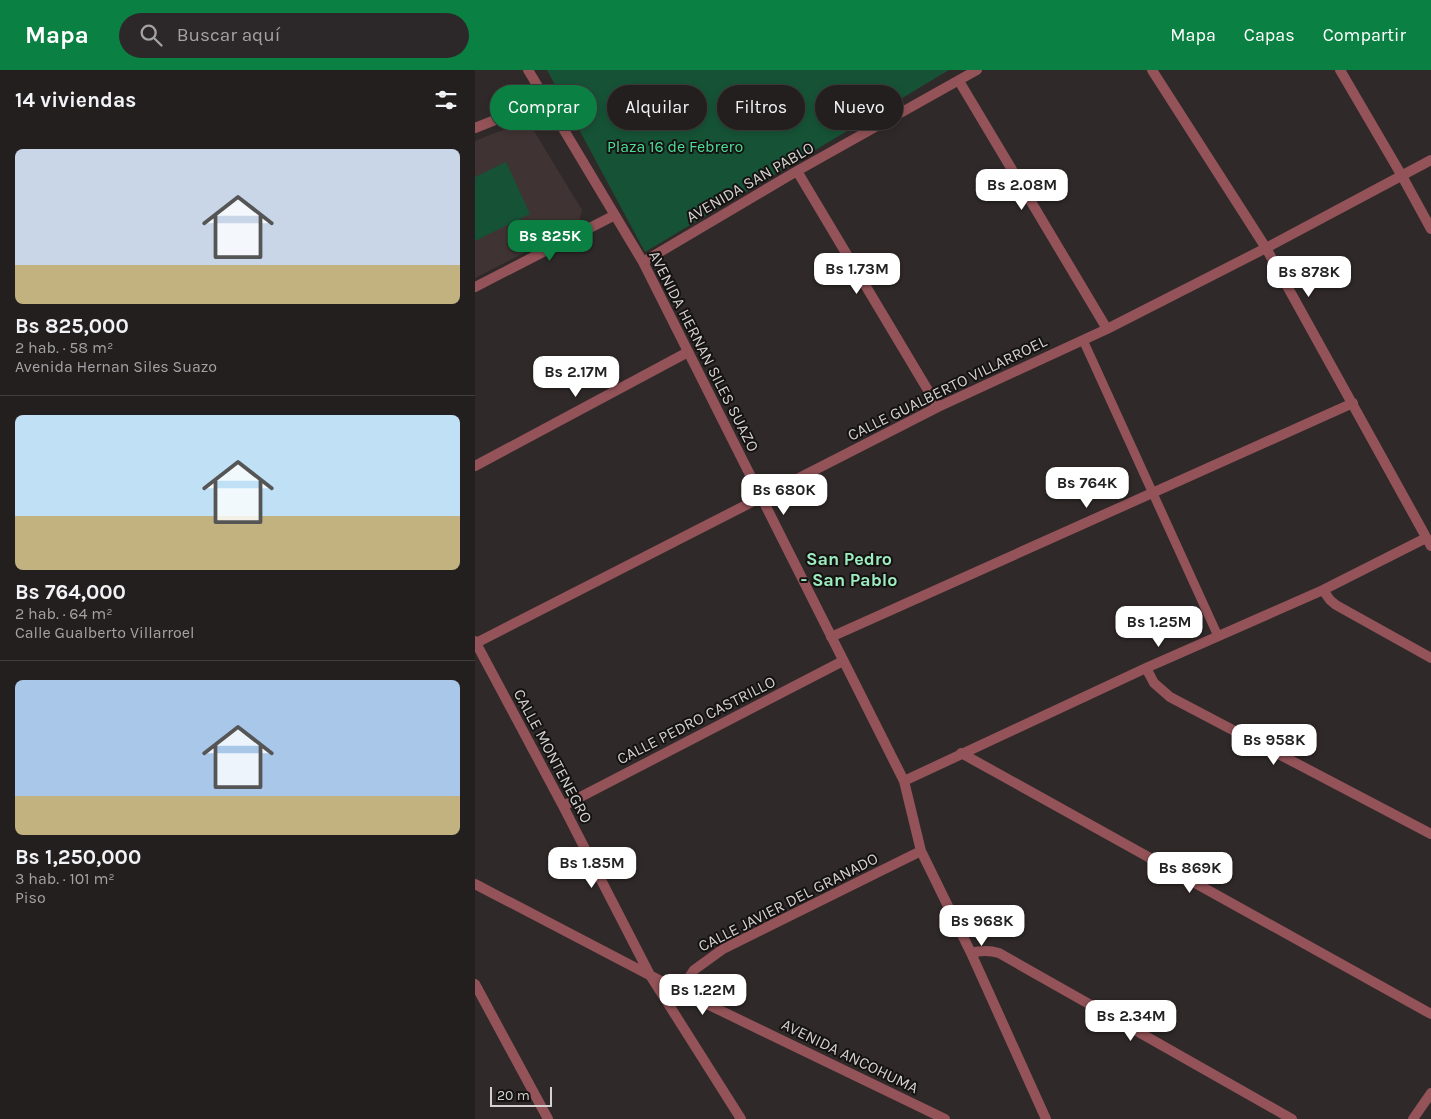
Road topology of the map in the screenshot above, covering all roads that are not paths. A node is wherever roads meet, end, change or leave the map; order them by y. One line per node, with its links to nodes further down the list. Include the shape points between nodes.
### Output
1 (527, 70): 6 (street, AVENIDA HERNAN SILES SUAZO)
2 (977, 70): 5 (street, AVENIDA SAN PABLO)
3 (1152, 70): 15 (street)
4 (1340, 70): 12 (street)
5 (959, 80): 11 (street, AVENIDA SAN PABLO); 18 (street)
6 (536, 85)
7 (490, 122): 8 (street)
8 (475, 128)
9 (563, 130): 13 (street, AVENIDA HERNAN SILES SUAZO)
10 (1431, 160): 12 (street, CALLE GUALBERTO VILLARROEL)
11 (797, 171): 16 (street, AVENIDA SAN PABLO); 22 (street)
12 (1402, 176): 14 (street); 15 (street, CALLE GUALBERTO VILLARROEL)
13 (615, 215): 16 (street, AVENIDA HERNAN SILES SUAZO); 17 (street)
14 (1431, 229)
15 (1267, 248): 18 (street, CALLE GUALBERTO VILLARROEL); 21 (street)
16 (643, 262): 20 (street, AVENIDA HERNAN SILES SUAZO)
17 (475, 287)
18 (1107, 329): 19 (street, CALLE GUALBERTO VILLARROEL)
19 (1083, 340): 22 (street, CALLE GUALBERTO VILLARROEL); 24 (lane)
20 (688, 352): 23 (street); 25 (street, AVENIDA HERNAN SILES SUAZO)
21 (1353, 403): 24 (street); 26 (street)
22 (938, 408): 25 (street, CALLE GUALBERTO VILLARROEL)
23 (475, 466)
24 (1153, 493): 28 (lane); 29 (street)
25 (761, 497): 29 (street, AVENIDA HERNAN SILES SUAZO); 30 (street, CALLE GUALBERTO VILLARROEL)
26 (1429, 542): 27 (street)
27 (1323, 590): 28 (street); 31 (street, via 1335,604)
28 (1218, 636): 33 (street)
29 (831, 637): 32 (street, AVENIDA HERNAN SILES SUAZO)
30 (476, 642): 36 (street, CALLE MONTENEGRO)
31 (1431, 658)
32 (843, 661): 35 (street, AVENIDA HERNAN SILES SUAZO); 36 (street, CALLE PEDRO CASTRILLO)
33 (1146, 668): 34 (street); 37 (street, via 1154,683 1170,697)
34 (961, 753): 35 (street); 44 (street)
35 (903, 780): 38 (street, AVENIDA HERNAN SILES SUAZO)
36 (563, 806): 41 (street, CALLE MONTENEGRO)
37 (1431, 834)
38 (921, 851): 40 (street, AVENIDA HERNAN SILES SUAZO); 43 (street, CALLE JAVIER DEL GRANADO, via 723,949 694,970)
39 (475, 884): 41 (street, AVENIDA ANCOHUMA)
40 (971, 953): 49 (street, AVENIDA HERNAN SILES SUAZO); 50 (street, via 980,950 999,953)
41 (650, 975): 43 (street, AVENIDA ANCOHUMA); 47 (street, CALLE MONTENEGRO)
42 (475, 984): 46 (street)
43 (680, 991): 48 (street, AVENIDA ANCOHUMA)
44 (1431, 1014)
45 (1431, 1093): 51 (street)
46 (548, 1119)
47 (741, 1119)
48 (945, 1119)
49 (1046, 1119)
50 (1292, 1119)
51 (1413, 1119)

